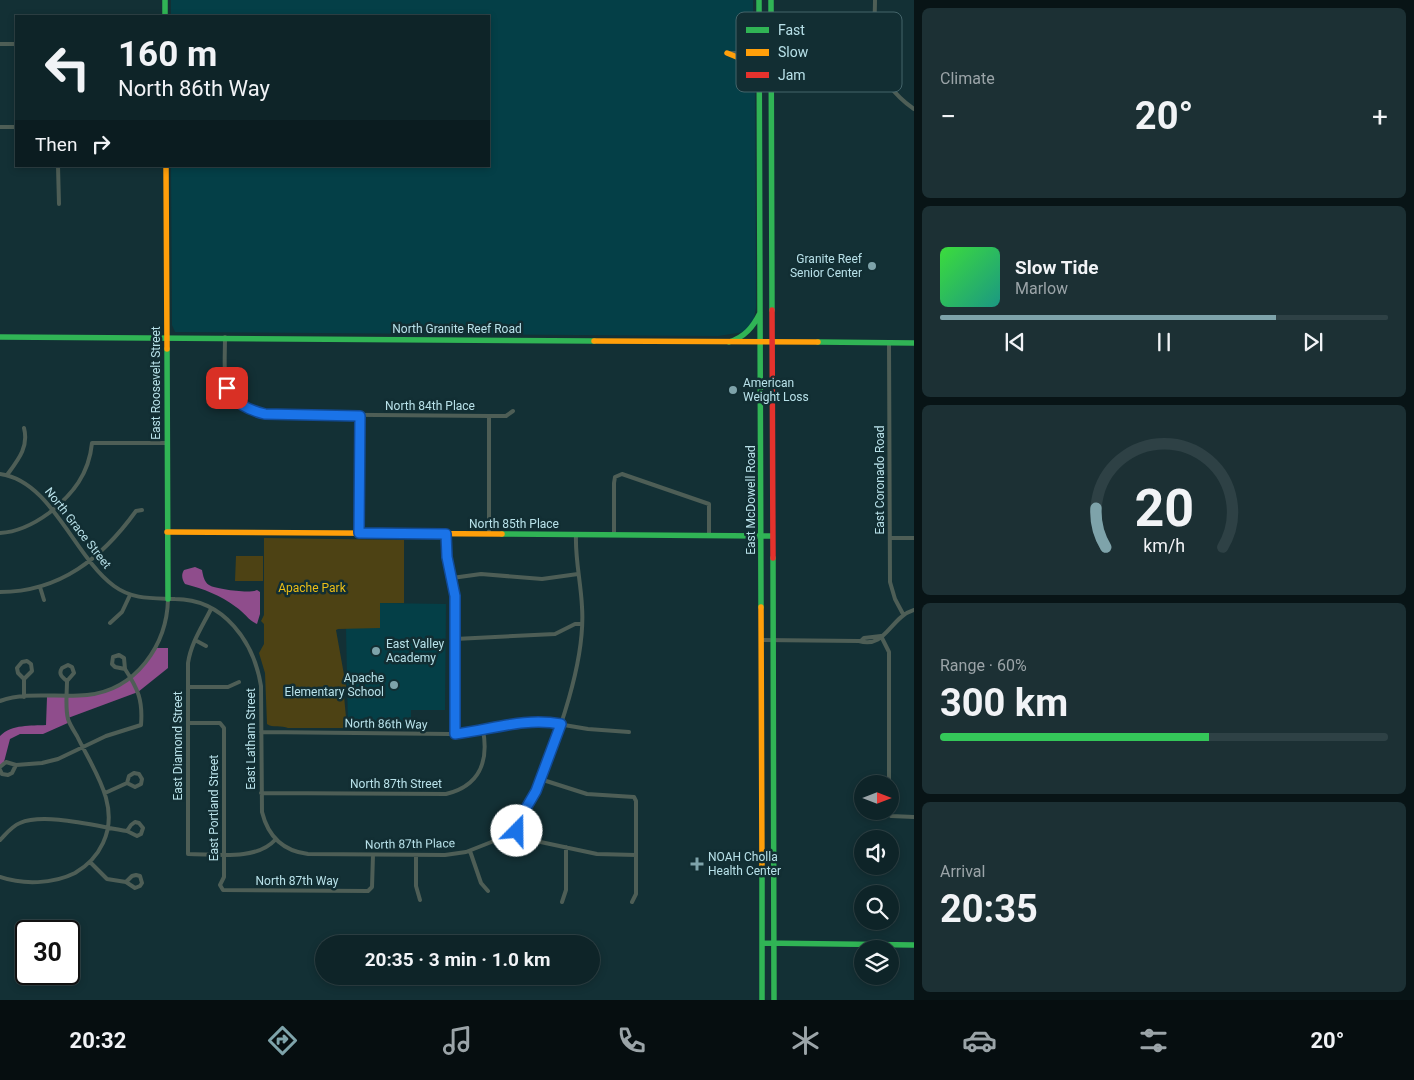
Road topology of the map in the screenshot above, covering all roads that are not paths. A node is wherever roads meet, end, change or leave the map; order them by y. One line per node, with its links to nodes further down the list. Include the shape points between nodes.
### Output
1 (165, 0): 2 (main road)
2 (165, 15)
3 (0, 44): 4 (street)
4 (15, 44)
5 (728, 53): 6 (street); 7 (main road)
6 (736, 53)
7 (736, 56)
8 (760, 92): 17 (main road, East McDowell Road)
9 (771, 92): 18 (main road, East McDowell Road)
10 (894, 92): 11 (street)
11 (914, 109)
12 (0, 128): 13 (street)
13 (15, 128)
14 (58, 167): 16 (street)
15 (166, 167): 21 (main road, East Roosevelt Street)
16 (59, 204)
17 (760, 204): 18 (main road); 19 (main road, East McDowell Road)
18 (772, 204): 25 (main road, East McDowell Road)
19 (761, 312): 23 (main road, via 748,333); 24 (main road, East McDowell Road)
20 (0, 337): 21 (main road, North Granite Reef Road)
21 (166, 338): 22 (main road, North Granite Reef Road); 32 (main road, East Roosevelt Street)
22 (225, 338): 23 (main road, North Granite Reef Road); 29 (street, North 84th Place, via 227,388 240,404 250,410 265,414)
23 (729, 342): 24 (main road, North Granite Reef Road)
24 (761, 343): 25 (main road, North Granite Reef Road); 33 (main road, East McDowell Road)
25 (772, 343): 26 (main road, North Granite Reef Road); 34 (main road, East McDowell Road)
26 (889, 343): 27 (main road, North Granite Reef Road); 49 (street, East Coronado Road)
27 (914, 343)
28 (513, 412): 30 (street, North 84th Place, via 506,416)
29 (360, 416): 30 (street, North 84th Place); 41 (street)
30 (489, 416): 43 (street)
31 (24, 428): 36 (street, via 24,450)
32 (166, 442): 38 (street, via 92,443 88,464 79,483); 39 (main road, East Roosevelt Street)
33 (761, 468): 34 (main road); 47 (main road, East McDowell Road)
34 (772, 468): 48 (main road, East McDowell Road)
35 (0, 474): 36 (street, North Grace Street)
36 (7, 475): 38 (street, North Grace Street, via 29,485)
37 (142, 510): 51 (street, via 136,511 113,540)
38 (52, 511): 40 (street, via 27,527); 51 (street, North Grace Street)
39 (167, 532): 41 (main road, North 85th Place); 57 (main road, East Roosevelt Street)
40 (0, 533)
41 (359, 533): 42 (main road, North 85th Place)
42 (446, 534): 43 (main road, North 85th Place); 53 (street)
43 (488, 534): 44 (main road, North 85th Place)
44 (576, 535): 45 (main road, North 85th Place); 52 (street)
45 (614, 535): 46 (main road, North 85th Place); 46 (street, via 615,476 622,474 709,504)
46 (709, 535): 47 (main road, North 85th Place)
47 (761, 536): 48 (main road, North 85th Place); 67 (main road, East McDowell Road)
48 (772, 536): 68 (main road, East McDowell Road)
49 (890, 538): 50 (street); 61 (street, East Coronado Road, via 890,582)
50 (914, 538)
51 (90, 560): 54 (street, via 68,576); 56 (street, North Grace Street, via 108,582)
52 (578, 574): 53 (street, via 542,579 481,574); 63 (street)
53 (452, 578): 65 (street)
54 (40, 588): 55 (street); 58 (street)
55 (0, 592)
56 (130, 595): 57 (street, North Grace Street); 62 (street, via 122,612)
57 (168, 599): 59 (street, East Latham Street, via 190,601); 71 (street, via 160,639 152,655)
58 (44, 600)
59 (211, 609): 66 (street, East Diamond Street); 84 (street, East Latham Street, via 235,626 253,654 261,686)
60 (914, 610): 61 (street)
61 (903, 614): 64 (street)
62 (110, 623)
63 (582, 624): 65 (street, via 555,634); 82 (street, via 572,689)
64 (881, 636): 68 (street, via 865,644 861,641); 90 (street, via 889,652)
65 (455, 638): 86 (street)
66 (195, 640): 69 (street); 75 (street, East Diamond Street, via 188,664)
67 (761, 640): 68 (street); 80 (main road, East McDowell Road)
68 (772, 641): 79 (main road, East McDowell Road)
69 (206, 646)
70 (124, 669): 71 (street)
71 (131, 678): 76 (street, via 104,692); 87 (street, via 142,703 141,724)
72 (24, 679): 72 (street, via 32,669 29,662 24,661 17,668); 77 (street)
73 (67, 681): 76 (street)
74 (239, 682): 75 (street, via 228,687)
75 (188, 687): 81 (street, East Diamond Street)
76 (67, 696): 77 (street); 87 (street, via 68,719)
77 (24, 697): 78 (street)
78 (0, 701)
79 (772, 705): 80 (main road); 96 (main road, East McDowell Road)
80 (762, 706): 95 (main road, East McDowell Road)
81 (188, 723): 106 (street, East Portland Street, via 222,724 224,728); 106 (street, East Diamond Street, via 188,854)
82 (561, 724): 83 (street, North 86th Way, via 533,721); 85 (street, North 86th Way); 91 (street)
83 (483, 730): 86 (street, North 86th Way); 94 (street, North 87th Street, via 485,754 480,771 466,786 446,794)
84 (261, 732): 86 (street, North 86th Way); 94 (street, East Latham Street)
85 (629, 732)
86 (455, 734)
87 (82, 747): 88 (street, via 50,762); 93 (street)
88 (16, 765): 89 (street, via 6,762); 89 (street, via 8,775 2,774)
89 (0, 769)
90 (889, 775)
91 (540, 779): 101 (street, via 519,822); 109 (street, via 587,794 634,797)
92 (127, 783): 93 (street)
93 (105, 793): 99 (street, via 109,809)
94 (261, 793): 103 (street, East Latham Street, via 264,821)
95 (762, 811): 96 (main road); 118 (main road, East McDowell Road)
96 (773, 811): 119 (main road, East McDowell Road)
97 (899, 816): 98 (street)
98 (914, 817)
99 (108, 829): 100 (street); 102 (street, via 66,821 29,820 19,823); 110 (street, via 100,849)
100 (127, 831)
101 (516, 837): 104 (street, North 87th Place); 105 (street, North 87th Place, via 499,839)
102 (0, 840)
103 (275, 840): 106 (street, via 259,851); 107 (street, North 87th Place, via 301,853)
104 (566, 847): 109 (street, North 87th Place, via 605,855); 116 (street, via 566,890)
105 (470, 851): 108 (street, North 87th Place, via 450,855); 114 (street, via 481,883)
106 (225, 854): 113 (street, East Portland Street, via 224,877 220,885)
107 (372, 855): 108 (street, North 87th Place); 113 (street, North 87th Way, via 370,890)
108 (416, 855): 115 (street, via 416,886)
109 (636, 855): 117 (street, via 636,894)
110 (90, 862): 111 (street, via 81,870 55,880 18,881); 112 (street, via 107,879)
111 (0, 877)
112 (126, 882)
113 (223, 890)
114 (488, 891)
115 (420, 900)
116 (562, 902)
117 (632, 902)
118 (762, 943): 119 (main road); 121 (main road, East McDowell Road)
119 (773, 943): 120 (main road); 122 (main road, East McDowell Road)
120 (914, 945)
121 (762, 1000)
122 (774, 1000)

